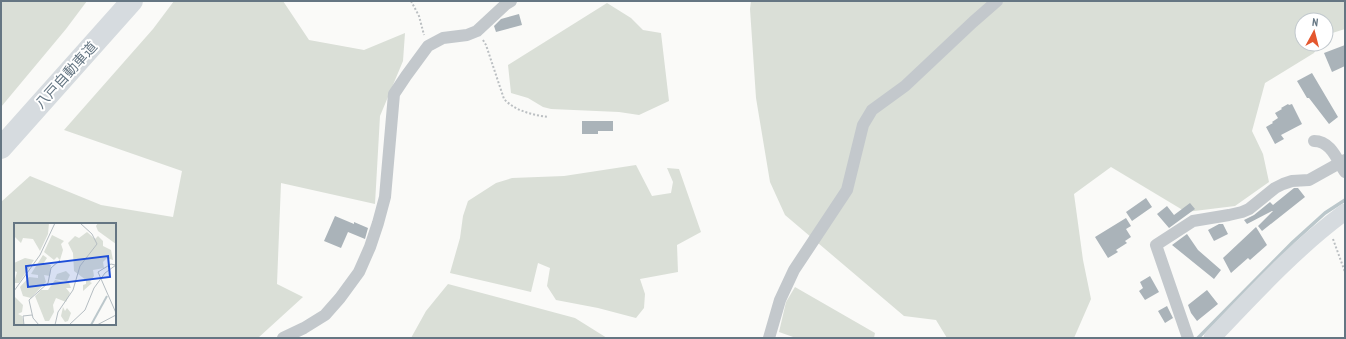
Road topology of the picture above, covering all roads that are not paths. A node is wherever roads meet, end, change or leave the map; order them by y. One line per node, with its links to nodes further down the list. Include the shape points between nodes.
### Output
1 (132, 1): 5 (highway, 八戸自動車道)
2 (511, 1): 8 (street, via 477,31 443,38 428,46 406,76 394,94 385,197 372,241 359,272 325,315)
3 (997, 1): 9 (street, via 905,86 872,110 863,125 847,190 794,270 780,300)
4 (1314, 142): 6 (street, via 1326,144)
5 (1, 148)
6 (1343, 165): 10 (street, via 1309,180 1283,184 1242,212 1194,221 1156,245)
7 (1345, 212): 11 (street, via 1327,225 1276,272)
8 (283, 338)
9 (769, 338)
10 (1188, 338)
11 (1212, 338)

